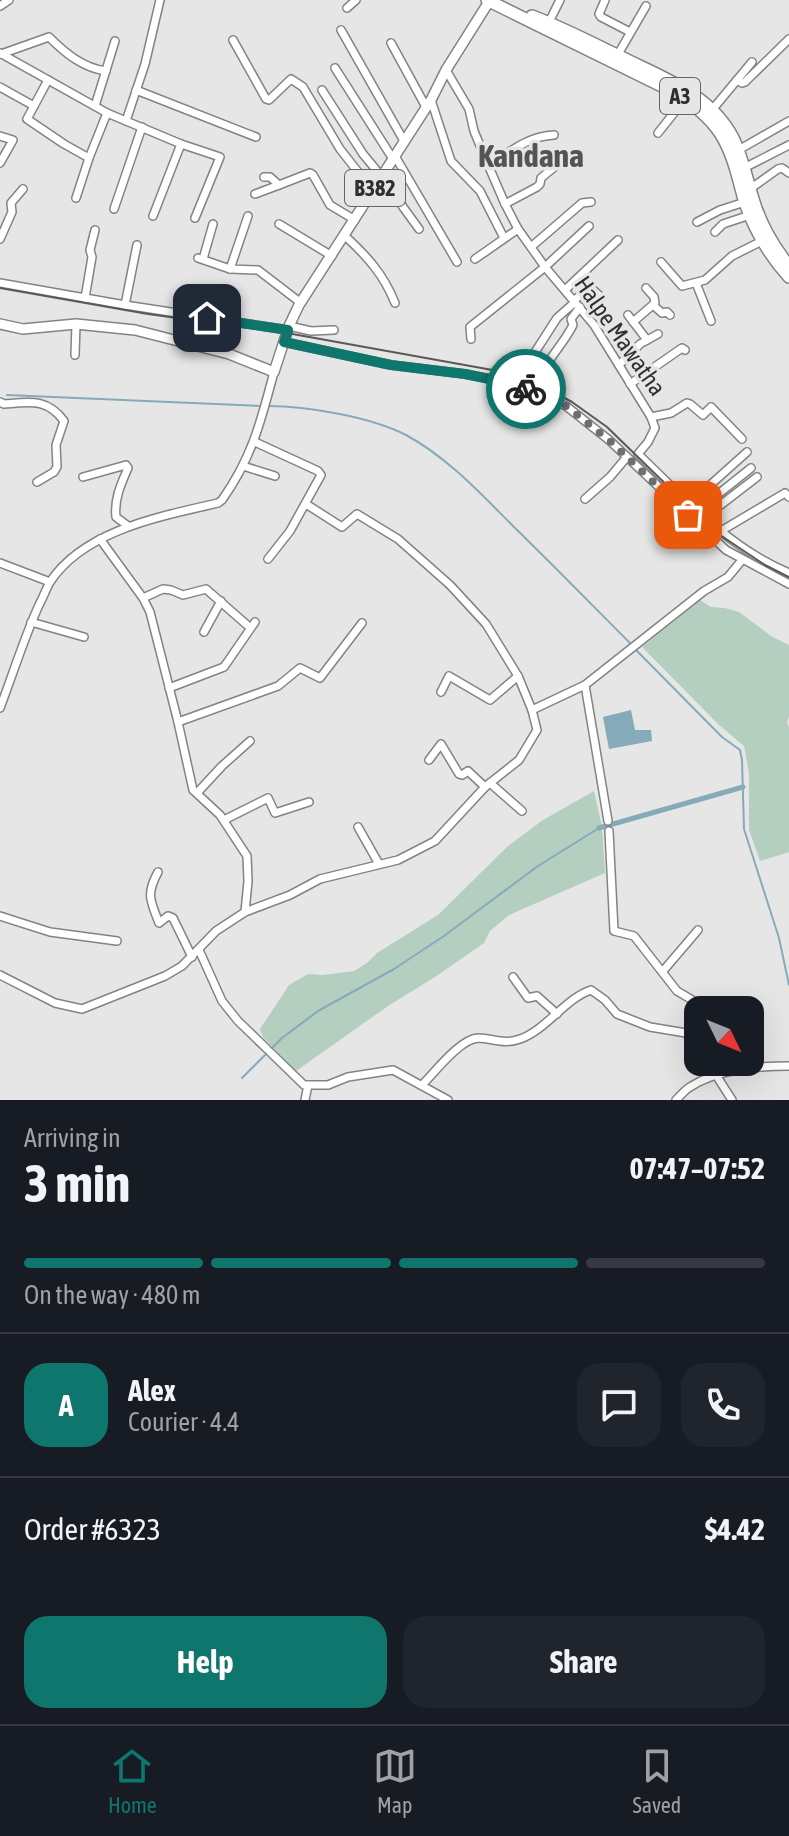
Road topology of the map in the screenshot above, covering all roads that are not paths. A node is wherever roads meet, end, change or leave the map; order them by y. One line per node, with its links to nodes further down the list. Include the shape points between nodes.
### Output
1 (160, 0): 24 (street)
2 (356, 0): 7 (street)
3 (491, 0): 8 (highway, A3); 19 (main road, B382); 26 (highway, A3)
4 (560, 0): 8 (street)
5 (605, 0): 10 (street, via 599,14)
6 (646, 6): 10 (street)
7 (347, 8)
8 (549, 22): 16 (highway, A3)
9 (341, 30): 39 (street)
10 (630, 32): 16 (street)
11 (789, 39): 22 (street, via 745,82)
12 (233, 40): 56 (street, via 266,99 291,79 303,87)
13 (115, 41): 20 (street)
14 (391, 43): 27 (street)
15 (0, 53): 20 (street, via 49,37 67,54); 21 (street)
16 (617, 56): 30 (highway, A3, via 690,91)
17 (752, 62): 22 (street)
18 (335, 68): 45 (street)
19 (446, 70): 27 (main road, B382); 49 (street, Halpe Mawatha, via 469,109)
20 (106, 71): 29 (street)
21 (48, 80): 28 (street); 29 (street)
22 (737, 80): 30 (street)
23 (0, 87): 28 (street)
24 (136, 90): 32 (street); 38 (street)
25 (322, 90): 52 (street, via 363,154)
26 (685, 99): 35 (street); 42 (highway, A3)
27 (428, 104): 39 (main road, B382); 77 (street, via 451,161 480,191)
28 (34, 106): 44 (street, via 27,119)
29 (95, 106): 31 (street)
30 (712, 110): 42 (highway, A3, via 728,130)
31 (107, 113): 32 (street); 44 (street)
32 (124, 120): 34 (street)
33 (789, 121): 42 (street)
34 (142, 127): 40 (street); 62 (street)
35 (658, 133)
36 (554, 135): 49 (street, via 526,142)
37 (0, 136): 47 (street, via 13,140)
38 (256, 137)
39 (404, 141): 45 (main road, B382)
40 (181, 144): 43 (street); 64 (street)
41 (789, 145): 50 (street)
42 (735, 152): 50 (highway, A3); 58 (highway, A3)
43 (220, 157): 46 (street); 66 (street)
44 (89, 158): 59 (street)
45 (394, 158): 52 (main road, B382); 85 (street)
46 (232, 162)
47 (0, 163)
48 (558, 164): 61 (street, via 537,187)
49 (488, 166): 61 (street, Halpe Mawatha)
50 (744, 168): 58 (highway, A3)
51 (789, 173): 58 (street, via 778,169)
52 (383, 175): 56 (main road, B382); 72 (street)
53 (264, 177): 54 (street)
54 (279, 185): 57 (street); 67 (street, via 310,173 330,205)
55 (23, 189): 78 (street, via 11,203)
56 (373, 191): 67 (main road, B382)
57 (255, 194)
58 (746, 194): 63 (highway, A3); 68 (street); 87 (highway, A3)
59 (76, 198)
60 (591, 202): 82 (street, via 582,203)
61 (505, 204): 73 (street, Halpe Mawatha)
62 (114, 209)
63 (750, 215): 75 (street); 80 (highway, A3)
64 (153, 216)
65 (248, 216): 89 (street)
66 (195, 218)
67 (355, 220): 76 (main road, B382)
68 (697, 222)
69 (213, 224): 89 (street, via 200,258)
70 (279, 224): 83 (street)
71 (589, 226): 88 (street)
72 (419, 229)
73 (518, 229): 77 (street); 82 (street, Halpe Mawatha)
74 (95, 230): 96 (street)
75 (715, 232)
76 (345, 236): 83 (main road, B382); 98 (street, via 380,273)
77 (504, 238): 84 (street)
78 (0, 239)
79 (618, 240): 94 (street)
80 (762, 241): 90 (highway, A3); 92 (street)
81 (137, 245): 100 (street)
82 (531, 247): 88 (street, Halpe Mawatha)
83 (332, 256): 97 (main road, B382)
84 (475, 259)
85 (457, 262)
86 (661, 262): 92 (street, via 682,286)
87 (788, 264)
88 (545, 267): 94 (street, Halpe Mawatha); 109 (street, via 470,327)
89 (230, 269): 97 (street, via 258,270)
90 (789, 277)
91 (0, 283): 96 (street)
92 (696, 283): 103 (street)
93 (646, 288): 101 (street)
94 (565, 290): 99 (street, Halpe Mawatha)
95 (601, 297): 99 (street, via 591,288)
96 (85, 298): 100 (street)
97 (301, 303): 106 (main road, B382)
98 (395, 303)
99 (576, 303): 114 (street, via 557,318); 115 (street, Halpe Mawatha); 117 (street, via 573,325)
100 (125, 305): 106 (street)
101 (653, 305): 102 (street); 110 (street, via 630,318)
102 (670, 315)
103 (711, 321)
104 (0, 324): 105 (main road, via 23,329)
105 (76, 324): 113 (street); 116 (main road, via 155,334)
106 (289, 328): 107 (street); 111 (main road, B382)
107 (334, 330)
108 (658, 334): 110 (street)
109 (471, 339)
110 (647, 340): 115 (street)
111 (284, 342): 116 (main road, B382); 125 (street, via 514,384 566,406)
112 (685, 350): 118 (street)
113 (75, 355)
114 (530, 360)
115 (619, 365): 118 (street, Halpe Mawatha)
116 (274, 372): 122 (street)
117 (542, 373)
118 (630, 384): 120 (street, Halpe Mawatha)
119 (0, 402): 131 (street, via 45,404 64,421 56,445 57,467)
120 (651, 417): 121 (street, via 687,403 703,415 711,407); 124 (street, Halpe Mawatha, via 655,428)
121 (742, 439)
122 (255, 442): 126 (street); 135 (street, via 318,471 321,475)
123 (747, 452): 134 (street)
124 (638, 454): 125 (street); 134 (street)
125 (629, 460): 133 (street); 142 (street)
126 (243, 466): 128 (street); 138 (street, via 218,503)
127 (751, 468): 136 (street)
128 (275, 476)
129 (83, 477): 138 (street, via 126,465 115,512)
130 (757, 477): 137 (street)
131 (37, 482)
132 (789, 497): 139 (street, via 785,493)
133 (585, 499)
134 (690, 503): 136 (street)
135 (306, 504): 141 (street); 154 (street, via 342,527 357,514 398,539 486,624)
136 (697, 511): 137 (street)
137 (705, 517): 139 (street)
138 (128, 526): 140 (street)
139 (721, 531): 145 (street)
140 (100, 539): 146 (street); 148 (street)
141 (268, 559)
142 (742, 560): 147 (street); 155 (street, via 728,577)
143 (789, 561): 145 (street)
144 (0, 563): 146 (street)
145 (786, 572)
146 (50, 582): 150 (street)
147 (789, 584)
148 (143, 598): 149 (street, via 163,589 183,595 206,589); 156 (street)
149 (221, 601): 152 (street); 156 (street, via 251,624 224,667)
150 (31, 622): 153 (street); 158 (street)
151 (362, 623): 160 (street, via 320,678 300,668 278,686)
152 (204, 632)
153 (84, 637)
154 (518, 676): 157 (street, via 490,700 449,676); 159 (street)
155 (585, 685): 159 (street); 168 (street)
156 (169, 688): 160 (street)
157 (441, 692)
158 (0, 708)
159 (532, 710): 163 (street, via 537,730 519,760)
160 (178, 722): 164 (street)
161 (250, 741): 164 (street)
162 (429, 760): 163 (street, via 441,744 459,774 468,771)
163 (488, 785): 166 (street); 171 (street, via 435,841)
164 (197, 793): 167 (street)
165 (309, 802): 167 (street, via 275,813 268,798)
166 (522, 811)
167 (224, 820): 173 (street, via 247,856)
168 (608, 821)
169 (358, 827): 171 (street)
170 (609, 831): 179 (street, via 614,931 634,936)
171 (379, 864): 173 (street, via 320,879)
172 (158, 872): 178 (street, via 151,886 159,923 173,918)
173 (245, 912): 177 (street)
174 (0, 916): 176 (street, via 50,932)
175 (698, 930): 179 (street)
176 (117, 941)
177 (199, 950): 178 (street); 189 (street, via 222,1001 238,1021)
178 (192, 957): 180 (street, via 165,976 82,1009 55,1003)
179 (663, 971): 182 (street)
180 (0, 975)
181 (513, 977): 183 (street, via 528,998 537,996)
182 (685, 996)
183 (557, 1014): 184 (street, via 591,990 617,1014); 190 (street, via 522,1039 469,1040)
184 (684, 1033)
185 (789, 1066): 186 (street)
186 (764, 1068)
187 (714, 1076): 193 (street)
188 (717, 1076): 194 (street)
189 (308, 1085): 190 (street, via 393,1070); 191 (street)
190 (422, 1085): 192 (street)
191 (305, 1100)
192 (448, 1100)
193 (676, 1100)
194 (732, 1100)

